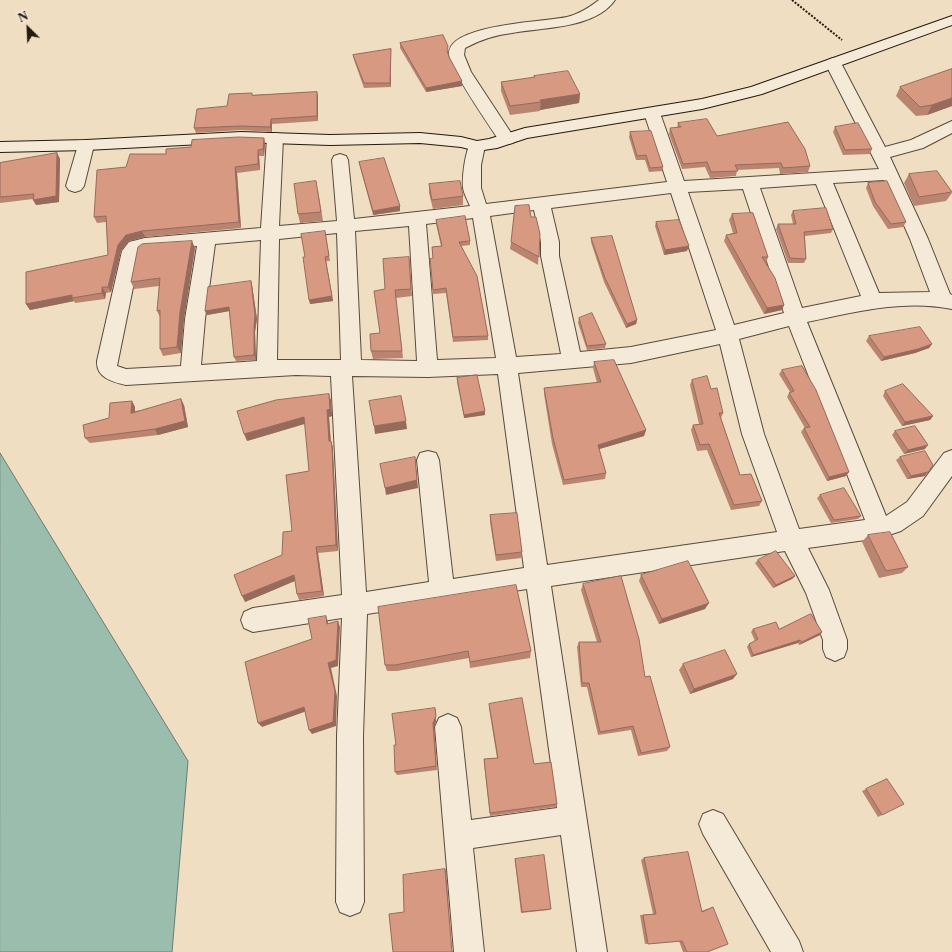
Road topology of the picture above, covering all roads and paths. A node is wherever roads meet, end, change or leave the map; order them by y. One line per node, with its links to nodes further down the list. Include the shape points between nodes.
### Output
1 (608, 0): 9 (street, via 582,17 489,33 458,46 456,55 463,72)
2 (792, 0): 4 (path)
3 (952, 20): 4 (street)
4 (858, 53): 5 (street)
5 (833, 63): 6 (street, via 756,91); 13 (street)
6 (652, 113): 9 (street, via 525,133); 19 (street)
7 (952, 126): 13 (street, via 917,144)
8 (275, 138): 10 (street, via 241,137); 11 (street, via 420,138); 24 (street)
9 (507, 139): 11 (street)
10 (86, 145): 12 (street); 18 (street)
11 (477, 146): 21 (street, via 472,188)
12 (0, 147)
13 (878, 154): 15 (street)
14 (340, 160): 23 (street)
15 (889, 174): 16 (street); 27 (street)
16 (822, 177): 17 (street); 26 (street)
17 (749, 182): 19 (street); 28 (street)
18 (75, 186)
19 (677, 187): 20 (street); 29 (street)
20 (541, 204): 21 (street); 30 (street)
21 (480, 211): 22 (street); 31 (street, via 499,312)
22 (417, 219): 23 (street); 34 (street)
23 (346, 225): 24 (street); 32 (street)
24 (270, 233): 25 (street); 33 (street)
25 (207, 238): 35 (street); 35 (street, via 135,246 131,251 106,364 112,374 126,377)
26 (873, 301): 27 (street); 28 (street)
27 (947, 301)
28 (795, 317): 29 (street); 38 (street)
29 (728, 335): 30 (street, via 631,355); 39 (street, via 753,434)
30 (572, 361): 31 (street)
31 (506, 366): 34 (street); 40 (street)
32 (346, 368): 33 (street); 34 (street); 42 (street)
33 (267, 369): 35 (street)
34 (428, 369)
35 (190, 374)
36 (952, 459): 38 (street, via 916,509 893,524)
37 (428, 460): 41 (street)
38 (880, 528): 39 (street)
39 (792, 541): 40 (street); 44 (street, via 817,590 835,640)
40 (537, 577): 41 (street); 46 (street)
41 (442, 591): 42 (street)
42 (355, 604): 43 (street); 49 (street, via 350,736)
43 (253, 620)
44 (835, 649)
45 (448, 727): 48 (street)
46 (572, 820): 48 (street); 51 (street)
47 (713, 824): 52 (street)
48 (458, 836): 50 (street)
49 (350, 902)
50 (468, 952)
51 (592, 952)
52 (788, 952)

